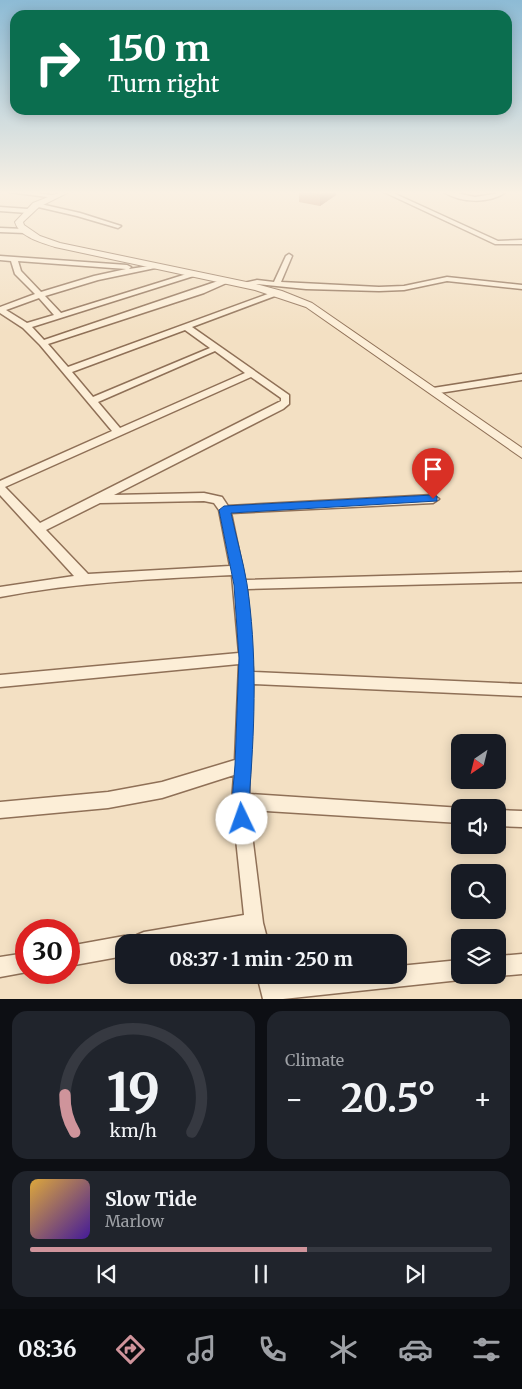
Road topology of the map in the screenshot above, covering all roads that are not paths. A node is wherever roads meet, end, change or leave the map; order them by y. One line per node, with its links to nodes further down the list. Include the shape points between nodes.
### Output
1 (43, 239): 7 (street, via 58,245)
2 (488, 239): 3 (street, via 497,243)
3 (522, 242)
4 (289, 256): 12 (street)
5 (0, 258): 6 (street)
6 (14, 260): 8 (street); 13 (street, via 18,272)
7 (156, 267): 8 (street); 9 (street)
8 (136, 269): 13 (street)
9 (196, 274): 10 (street); 15 (street)
10 (227, 281): 12 (street); 18 (street)
11 (522, 287): 12 (street, via 447,279 404,288)
12 (278, 288): 17 (street); 23 (street, via 324,314)
13 (41, 295): 14 (street); 15 (street)
14 (0, 310): 16 (street)
15 (60, 316): 16 (street)
16 (26, 326): 18 (street)
17 (186, 327): 19 (street); 20 (street)
18 (43, 343): 20 (street)
19 (216, 348): 21 (street); 24 (street)
20 (65, 371): 24 (street)
21 (252, 373): 25 (street); 28 (street, via 286,397 286,402)
22 (522, 377): 23 (street)
23 (433, 391): 26 (street)
24 (91, 401): 25 (street)
25 (119, 433): 27 (street)
26 (522, 454)
27 (0, 487): 31 (street)
28 (97, 499): 30 (street, via 204,497 218,500); 31 (street)
29 (433, 499): 30 (street)
30 (224, 510): 33 (street)
31 (40, 528): 34 (street)
32 (522, 577): 33 (street)
33 (239, 578): 34 (street); 36 (street)
34 (85, 579): 35 (street)
35 (0, 592)
36 (246, 658): 37 (street); 38 (street)
37 (246, 678): 39 (street); 40 (street)
38 (0, 681)
39 (522, 690)
40 (243, 765): 41 (street); 42 (street, via 162,790)
41 (240, 801): 43 (street); 46 (street)
42 (0, 810)
43 (451, 814)
44 (506, 818): 45 (street)
45 (522, 819)
46 (254, 923): 47 (street); 48 (street)
47 (190, 934)
48 (257, 934)
49 (115, 948): 50 (street)
50 (80, 954)
51 (522, 964): 53 (street)
52 (15, 965): 54 (street)
53 (506, 965)
54 (0, 968)
55 (451, 971): 56 (street)
56 (270, 988)

